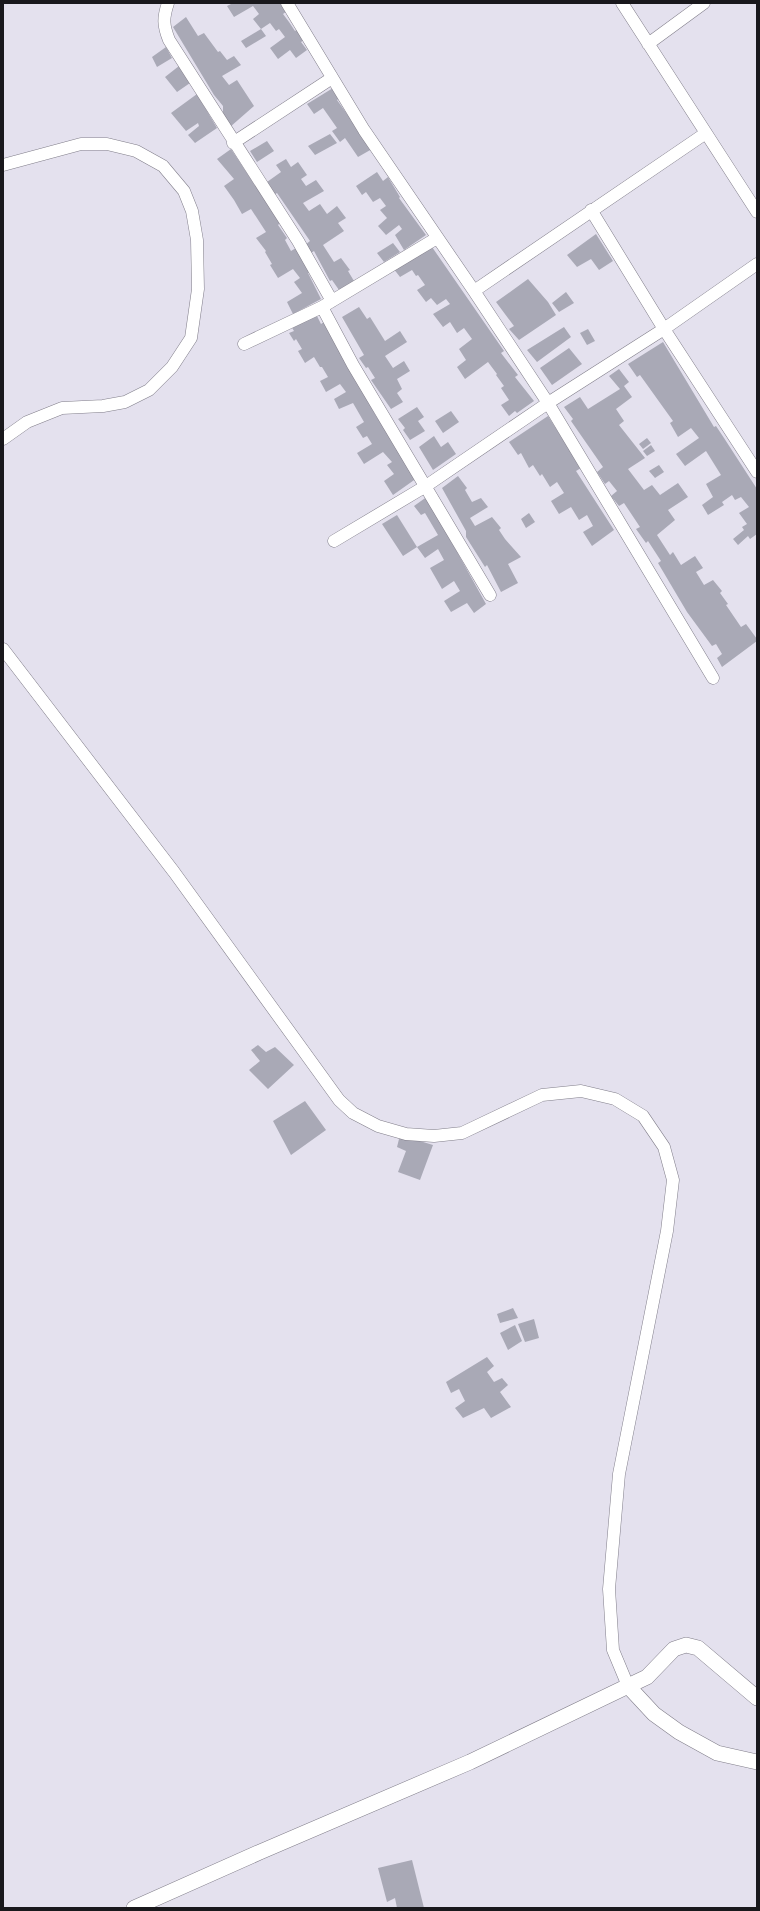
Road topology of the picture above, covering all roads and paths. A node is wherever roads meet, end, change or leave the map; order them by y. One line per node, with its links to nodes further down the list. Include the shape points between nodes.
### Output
1 (168, 3): 8 (street, via 164,27 169,40)
2 (287, 3): 6 (street)
3 (622, 3): 5 (street)
4 (704, 3): 5 (street)
5 (648, 44): 7 (street)
6 (332, 78): 8 (street); 12 (street)
7 (706, 133): 10 (street); 11 (street)
8 (233, 143): 15 (street, via 298,241)
9 (3, 165): 19 (street, via 81,144 107,144 136,151 163,166 184,191 192,211 197,240 198,288 190,338 172,367 149,390 125,402 62,408 28,422)
10 (591, 210): 14 (street); 16 (street)
11 (757, 212)
12 (437, 238): 14 (street); 15 (street)
13 (757, 264): 16 (street)
14 (474, 291): 18 (street)
15 (327, 304): 17 (street); 21 (street, via 353,364)
16 (664, 329): 18 (street); 20 (street)
17 (244, 344)
18 (548, 403): 21 (street); 25 (street)
19 (3, 439)
20 (757, 472)
21 (426, 486): 22 (street); 23 (street)
22 (334, 541)
23 (490, 595)
24 (3, 649): 26 (street, via 174,872 339,1100 353,1113 378,1126 406,1134 434,1136 462,1133 542,1094 581,1091 615,1099 643,1116 664,1147 673,1180 667,1231 619,1474 609,1589 613,1650)
25 (713, 678)
26 (628, 1686): 27 (street, via 647,1677 674,1649 686,1645 698,1648); 28 (street, via 654,1714 679,1732 717,1754); 29 (street, via 470,1762 267,1848)
27 (757, 1698)
28 (757, 1762)
29 (134, 1908)

